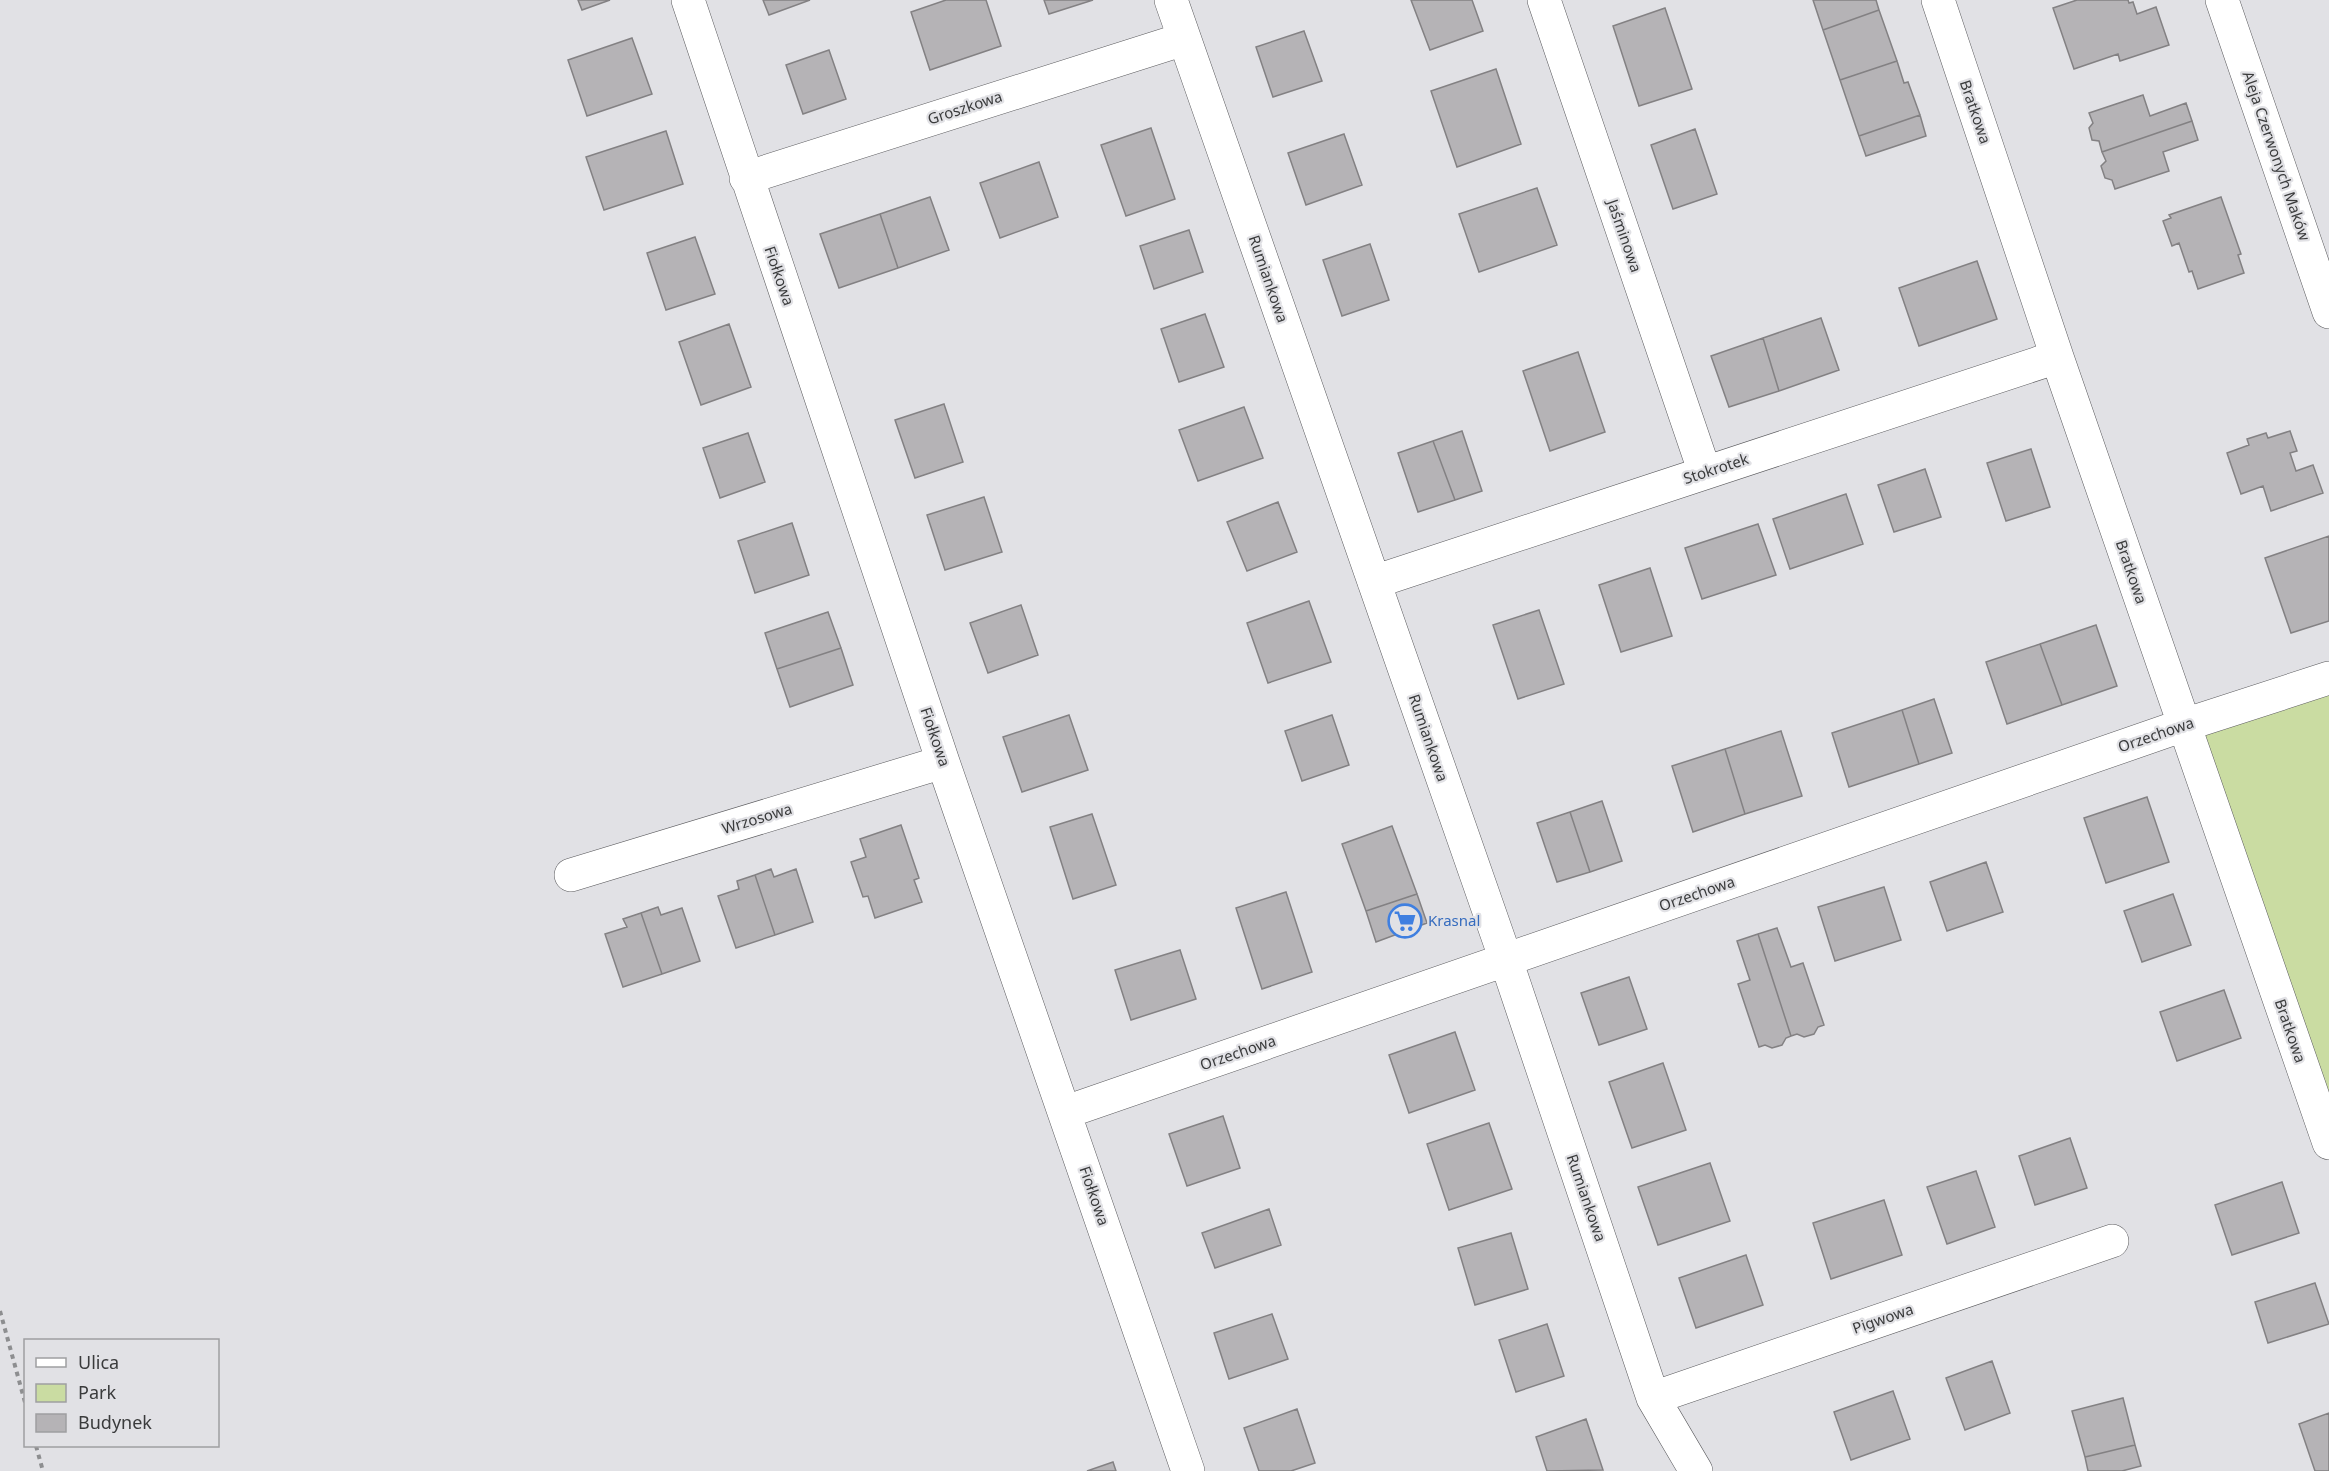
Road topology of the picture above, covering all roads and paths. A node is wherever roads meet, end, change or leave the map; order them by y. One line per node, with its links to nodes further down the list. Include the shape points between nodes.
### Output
1 (688, 0): 7 (street, Fiołkowa)
2 (1171, 0): 6 (street, Rumiankowa)
3 (1544, 0): 10 (street, Jaśminowa)
4 (1938, 0): 9 (street, Bratkowa)
5 (2222, 0): 8 (street, Aleja Czerwonych Maków)
6 (1184, 39): 7 (street, Groszkowa); 11 (street, Rumiankowa)
7 (746, 178): 14 (street, Fiołkowa)
8 (2329, 312)
9 (2057, 357): 10 (street, Stokrotek); 13 (street, Bratkowa)
10 (1705, 473): 11 (street, Stokrotek)
11 (1374, 582): 16 (street, Rumiankowa)
12 (2329, 678): 13 (street, Orzechowa)
13 (2184, 725): 16 (street, Orzechowa); 18 (street, Bratkowa)
14 (944, 762): 15 (street, Wrzosowa); 17 (street, Fiołkowa)
15 (571, 875)
16 (1506, 960): 17 (street, Orzechowa); 21 (street, Rumiankowa)
17 (1066, 1112): 25 (street, Fiołkowa)
18 (2329, 1143)
19 (2112, 1241): 21 (street, Pigwowa)
20 (0, 1311): 22 (path)
21 (1653, 1398): 26 (street, Rumiankowa)
22 (24, 1399)
23 (36, 1447): 24 (path)
24 (43, 1471)
25 (1188, 1471)
26 (1696, 1471)

